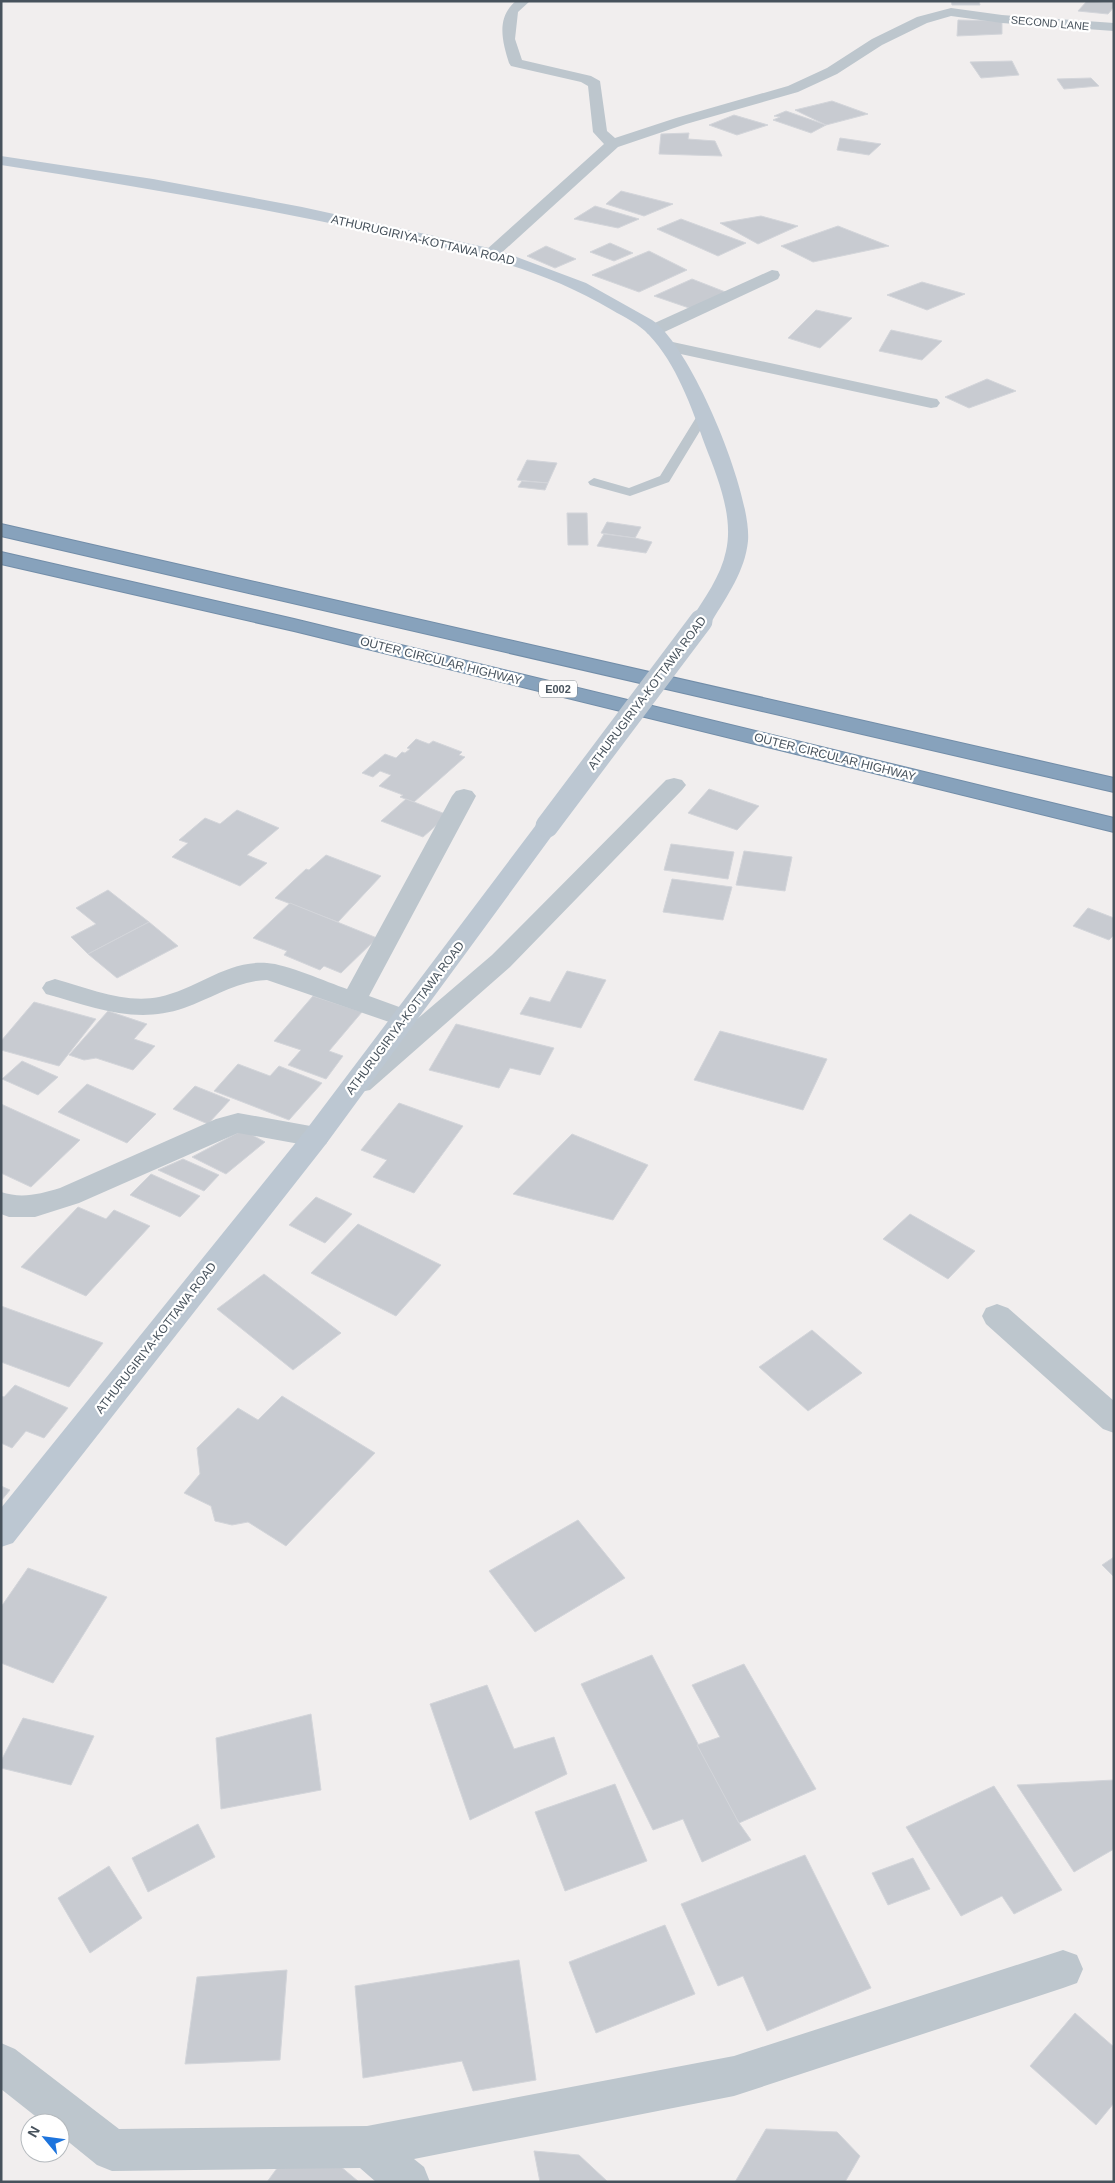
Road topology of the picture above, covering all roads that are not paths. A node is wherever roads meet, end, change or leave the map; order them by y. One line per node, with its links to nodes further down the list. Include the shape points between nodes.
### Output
1 (524, 1): 3 (street, via 512,11 510,20 508,39 516,63 586,79 595,84 600,132)
2 (1114, 27): 3 (street, SECOND LANE, via 1002,19 987,9 951,12 922,20 877,42 832,71 793,89)
3 (613, 144): 5 (street)
4 (1, 160): 5 (main road, ATHURUGIRIYA-KOTTAWA ROAD, via 293,210)
5 (492, 253): 7 (main road, ATHURUGIRIYA-KOTTAWA ROAD, via 600,295)
6 (772, 275): 7 (street)
7 (654, 330): 8 (main road, ATHURUGIRIYA-KOTTAWA ROAD)
8 (668, 346): 9 (street); 10 (main road, ATHURUGIRIYA-KOTTAWA ROAD)
9 (931, 403)
10 (703, 416): 11 (lane, via 665,479 630,492); 20 (main road, ATHURUGIRIYA-KOTTAWA ROAD, bridge, via 720,460 736,520 735,558 701,622)
11 (594, 482)
12 (1, 530): 15 (highway, E002)
13 (1, 558): 17 (highway, OUTER CIRCULAR HIGHWAY / E002, via 294,625)
14 (674, 785): 21 (street, via 501,961)
15 (1114, 785)
16 (464, 796): 19 (street)
17 (1114, 824)
18 (56, 988): 19 (street, via 123,1005 149,1007 165,1005 252,970 282,974)
19 (354, 1000): 20 (street)
20 (404, 1018): 21 (main road, ATHURUGIRIYA-KOTTAWA ROAD)
21 (352, 1089): 22 (main road, ATHURUGIRIYA-KOTTAWA ROAD)
22 (316, 1136): 23 (street, via 238,1123 69,1196 35,1206); 26 (main road, ATHURUGIRIYA-KOTTAWA ROAD)
23 (1, 1203)
24 (997, 1316): 25 (street)
25 (1114, 1420)
26 (1, 1533)
27 (1063, 1969): 29 (street, via 734,2076)
28 (1, 2063): 29 (street, via 112,2150)
29 (366, 2147): 30 (street)
30 (409, 2182)

